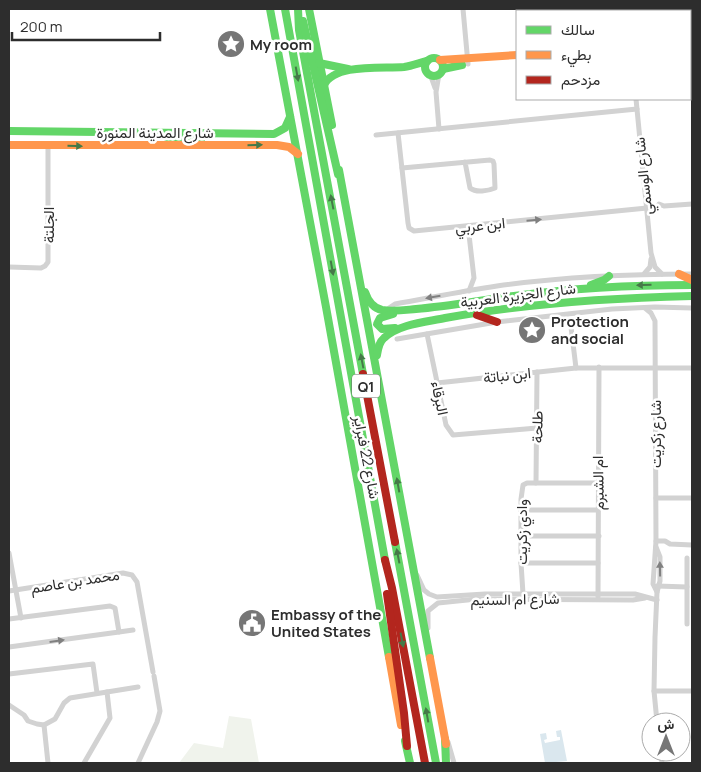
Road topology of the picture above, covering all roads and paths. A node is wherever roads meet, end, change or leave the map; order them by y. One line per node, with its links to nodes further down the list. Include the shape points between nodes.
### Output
1 (270, 9): 24 (main road, شارع 22 فبراير)
2 (285, 9): 89 (main road, شارع 22 فبراير / Q1, one-way to 89)
3 (299, 9): 36 (main road); 124 (main road, شارع 22 فبراير / Q1, one-way to 3, via 299,30)
4 (309, 9): 15 (main road, شارع 22 فبراير)
5 (463, 9): 14 (street)
6 (531, 9): 8 (street)
7 (676, 9): 9 (street)
8 (536, 10)
9 (660, 10)
10 (516, 56): 14 (main road)
11 (440, 60): 13 (main road); 14 (main road); 19 (main road, via 443,64)
12 (516, 60): 14 (main road)
13 (427, 61): 16 (main road); 18 (main road)
14 (468, 62): 19 (main road)
15 (319, 63): 17 (main road); 20 (main road, شارع 22 فبراير)
16 (411, 66): 17 (main road); 18 (main road)
17 (354, 71): 20 (main road, via 332,76)
18 (428, 72): 19 (main road, via 433,76); 21 (street)
19 (441, 72): 21 (street)
20 (324, 85): 36 (main road, شارع 22 فبراير, via 339,159)
21 (436, 92): 25 (street)
22 (636, 100): 23 (street, شارع الوسمي)
23 (637, 109): 25 (street); 39 (street, شارع الوسمي)
24 (290, 116): 28 (main road, شارع المدينة المنورة, via 286,128 278,133); 33 (main road, شارع 22 فبراير)
25 (439, 129): 27 (street)
26 (9, 131): 28 (main road, شارع المدينة المنورة)
27 (398, 133): 29 (street); 35 (street, ابن عربي)
28 (226, 134): 32 (main road, via 223,140 170,141)
29 (376, 135)
30 (9, 145): 31 (main road, شارع المدينة المنورة)
31 (48, 146): 32 (main road, شارع المدينة المنورة, one-way to 32); 42 (street, الجلتة, via 48,262 41,268)
32 (149, 146): 33 (main road, شارع المدينة المنورة, one-way to 33, via 277,145 289,147)
33 (298, 154): 118 (main road, شارع 22 فبراير)
34 (465, 162): 34 (street, via 493,161 496,188 477,191 470,188); 35 (street)
35 (402, 168): 40 (street, ابن عربي, via 409,228 422,231)
36 (338, 174): 50 (main road, شارع 22 فبراير)
37 (658, 204): 38 (street)
38 (692, 204)
39 (647, 208): 40 (street, ابن عربي, one-way to 39); 41 (street, شارع الوسمي)
40 (468, 226): 48 (street)
41 (651, 253): 43 (street, شارع الوسمي, via 650,267); 44 (street, شارع الوسمي, via 655,267)
42 (9, 268)
43 (644, 274): 44 (street, شارع الجزيرة العربية); 47 (street, شارع الجزيرة العربية)
44 (662, 274): 45 (street, شارع الجزيرة العربية)
45 (679, 274): 46 (street, شارع الجزيرة العربية); 49 (main road)
46 (692, 274)
47 (609, 276): 52 (street, شارع الجزيرة العربية); 53 (main road)
48 (474, 278): 52 (street); 54 (street)
49 (692, 280)
50 (360, 282): 60 (main road, via 370,302); 74 (main road, شارع 22 فبراير)
51 (692, 285): 53 (main road, شارع الجزيرة العربية, one-way to 53)
52 (481, 289): 54 (street, شارع الجزيرة العربية)
53 (578, 289): 58 (main road, شارع الجزيرة العربية)
54 (468, 291): 60 (street, شارع الجزيرة العربية, one-way to 60, via 395,304)
55 (692, 296): 62 (main road, شارع الجزيرة العربية, via 584,301)
56 (644, 307): 57 (street, شارع الجزيرة العربية); 61 (street, شارع الجزيرة العربية); 64 (street)
57 (664, 307): 59 (street, شارع الجزيرة العربية); 64 (street)
58 (434, 308): 60 (main road, شارع الجزيرة العربية); 65 (main road, via 378,319 379,328 385,330)
59 (692, 308)
60 (386, 310)
61 (580, 313): 63 (street, شارع الجزيرة العربية); 67 (street, via 575,316)
62 (473, 314): 65 (main road, شارع الجزيرة العربية); 66 (main road)
63 (560, 316): 66 (street, شارع الجزيرة العربية); 67 (street, via 569,321)
64 (655, 321): 72 (street, شارع زكريت)
65 (430, 322): 74 (main road, شارع الجزيرة العربية, via 401,329 383,338 376,352)
66 (497, 322): 68 (street, شارع الجزيرة العربية)
67 (571, 327): 71 (street)
68 (427, 334): 69 (street, شارع الجزيرة العربية); 76 (street, البرقاء)
69 (397, 339)
70 (598, 367): 71 (street, ابن نباتة); 72 (street, ابن نباتة); 79 (street, ام الشبرم)
71 (576, 368): 75 (street, ابن نباتة)
72 (655, 368): 73 (street, ابن نباتة); 80 (street, شارع زكريت)
73 (692, 368)
74 (377, 370): 93 (main road, شارع 22 فبراير, one-way to 74)
75 (537, 372): 76 (street, ابن نباتة); 77 (street, طلحة)
76 (437, 382): 77 (street, البرقاء, via 446,425 453,435)
77 (537, 428): 78 (street, طلحة)
78 (536, 483): 79 (street, وادي زكريت); 82 (street, وادي زكريت, via 522,485)
79 (597, 483): 83 (street, ام الشبرم)
80 (656, 498): 81 (street); 86 (street, شارع زكريت)
81 (692, 498)
82 (521, 510): 83 (street); 84 (street, وادي زكريت)
83 (598, 510): 85 (street, ام الشبرم)
84 (521, 536): 85 (street); 91 (street, وادي زكريت)
85 (599, 536): 92 (street, ام الشبرم)
86 (656, 544): 87 (street, via 665,541); 95 (street, شارع زكريت, one-way to 86, via 660,557); 95 (street, شارع زكريت, via 653,586)
87 (692, 545)
88 (9, 553): 96 (street)
89 (385, 558): 118 (main road, via 386,591); 123 (main road, شارع 22 فبراير / Q1, one-way to 123)
90 (687, 558): 94 (street)
91 (521, 563): 92 (street); 98 (street, وادي زكريت)
92 (598, 563): 99 (street, ام الشبرم)
93 (413, 568): 98 (street, شارع ام السنيم, via 424,590 434,597); 107 (main road, شارع 22 فبراير)
94 (687, 587): 95 (street); 103 (street)
95 (658, 589): 100 (street, شارع زكريت)
96 (16, 590): 97 (street, محمد بن عاصم); 101 (street); 121 (street, محمد بن عاصم, via 123,573 132,575 137,582 160,711)
97 (9, 592)
98 (523, 594): 99 (street, شارع ام السنيم)
99 (598, 596): 100 (street, شارع ام السنيم, via 635,594); 107 (street, شارع ام السنيم, via 438,603 427,615)
100 (657, 600): 110 (street, شارع زكريت)
101 (21, 618): 102 (street); 105 (street, via 110,606 115,608)
102 (9, 619)
103 (687, 624)
104 (133, 630): 105 (street)
105 (119, 632): 106 (street, one-way to 105)
106 (9, 647)
107 (428, 650): 117 (main road, شارع 22 فبراير)
108 (9, 674): 113 (street, via 93,664)
109 (138, 687): 112 (street)
110 (654, 691): 111 (street); 115 (street, شارع زكريت)
111 (692, 691)
112 (107, 692): 113 (street); 120 (street, via 110,718)
113 (97, 693): 116 (street, via 70,698 55,719)
114 (9, 705): 116 (street, via 28,721)
115 (656, 712)
116 (44, 725): 119 (street)
117 (445, 739): 125 (main road); 126 (street, شارع 22 فبراير)
118 (407, 746): 122 (main road, شارع 22 فبراير)
119 (48, 763)
120 (84, 763)
121 (138, 763)
122 (410, 763)
123 (425, 763)
124 (436, 763)
125 (448, 763)
126 (454, 763)

